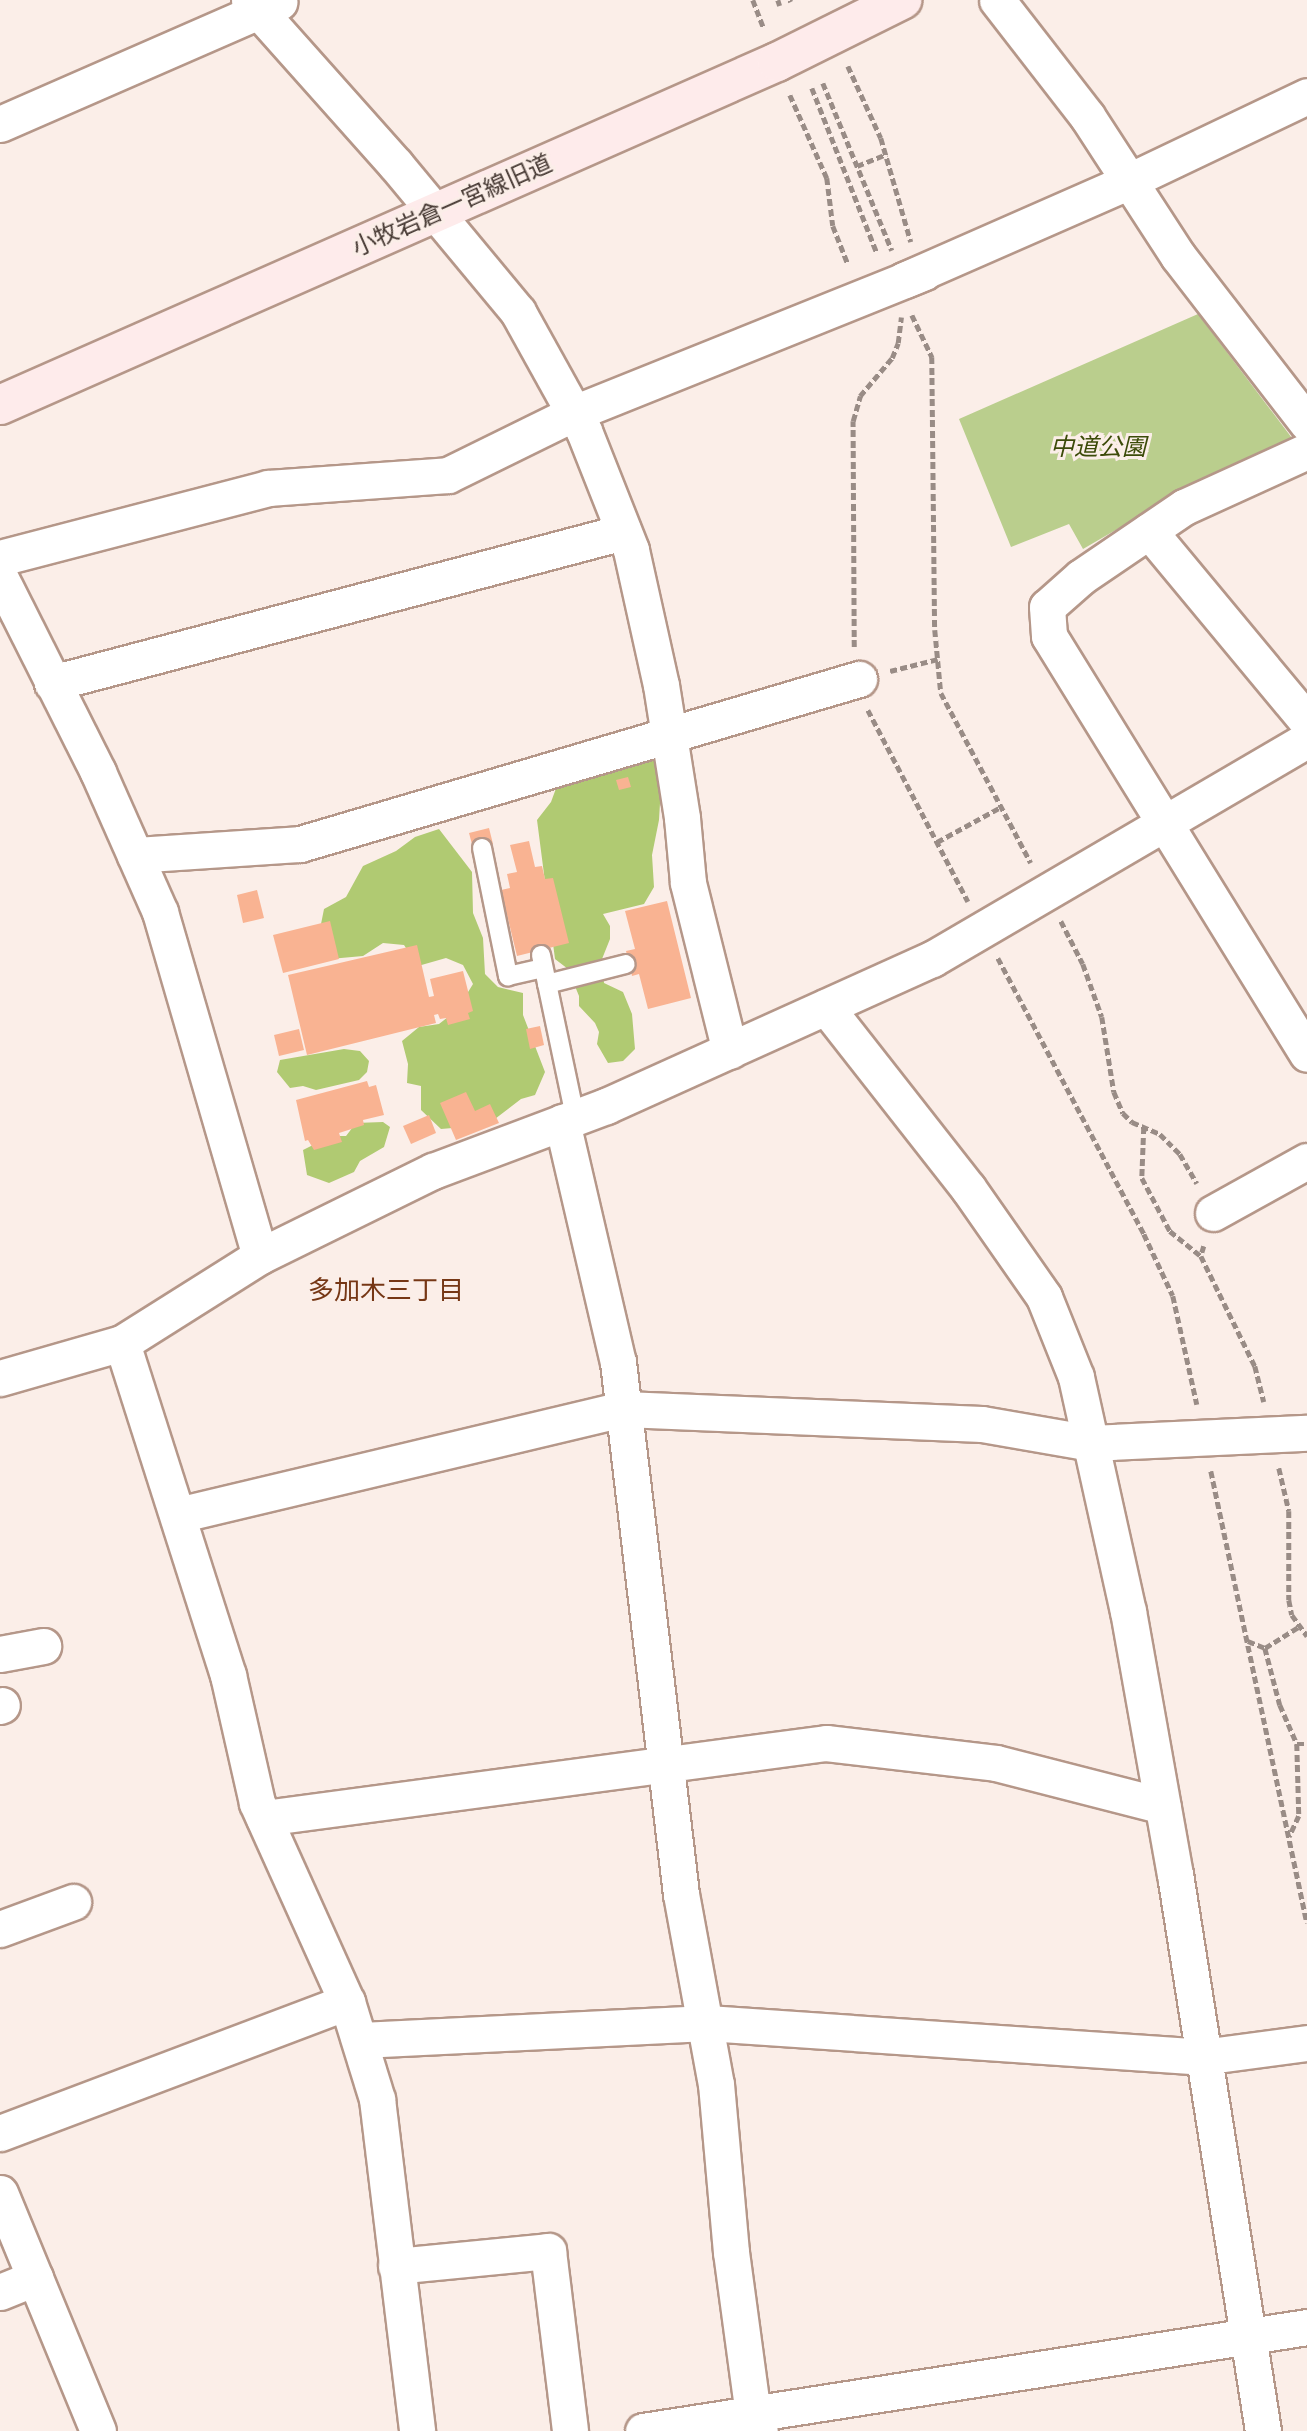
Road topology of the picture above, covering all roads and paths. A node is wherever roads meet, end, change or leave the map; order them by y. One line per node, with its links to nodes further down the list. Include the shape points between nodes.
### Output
1 (753, 0): 8 (path)
2 (778, 0): 6 (path)
3 (902, 0): 7 (street, 小牧岩倉一宮線旧道)
4 (998, 0): 15 (street, via 1087,116)
5 (264, 3): 12 (street); 16 (street)
6 (780, 6)
7 (838, 31): 8 (street, 小牧岩倉一宮線旧道); 13 (path, via 852,79)
8 (777, 62): 16 (street, 小牧岩倉一宮線旧道); 17 (path, via 827,178 833,226)
9 (823, 83): 14 (path)
10 (812, 88): 17 (path)
11 (1307, 96): 15 (street)
12 (0, 124)
13 (887, 154): 14 (path); 17 (path, via 904,225)
14 (857, 166): 17 (path)
15 (1129, 181): 17 (street); 20 (street, via 1178,256)
16 (436, 213): 18 (street, 小牧岩倉一宮線旧道); 19 (street, via 518,312)
17 (895, 284): 19 (street); 26 (path, via 932,357); 27 (path, via 901,316 898,343 892,358 860,396 853,421 854,661)
18 (0, 405)
19 (574, 413): 23 (street); 24 (street, via 448,474 268,488)
20 (1307, 423)
21 (1307, 451): 22 (street, via 1184,507)
22 (1149, 531): 29 (street); 33 (street, via 1081,577 1047,607 1049,636)
23 (623, 532): 28 (street); 30 (street, via 631,550)
24 (0, 558)
25 (0, 577): 28 (street)
26 (938, 659): 27 (path); 32 (path, via 941,693)
27 (859, 679): 30 (street); 34 (path, via 865,704)
28 (52, 683): 36 (street)
29 (1307, 721)
30 (669, 734): 36 (street, via 300,844); 42 (street, via 688,883)
31 (1307, 740): 33 (street)
32 (1001, 807): 34 (path); 37 (path)
33 (1164, 823): 37 (street); 43 (street)
34 (937, 842): 38 (path)
35 (482, 848): 40 (lane, via 508,976)
36 (135, 855): 48 (street, via 160,912)
37 (1046, 894): 38 (street); 45 (path, via 1083,964 1102,1017 1114,1093 1123,1114)
38 (983, 930): 41 (street, via 932,959); 55 (path, via 1173,1296)
39 (626, 964): 40 (lane)
40 (544, 969): 44 (lane)
41 (826, 1007): 42 (street); 56 (street, via 968,1188 1044,1297 1076,1377)
42 (730, 1051): 44 (street)
43 (1307, 1054)
44 (568, 1120): 48 (street, via 433,1171); 52 (street)
45 (1144, 1126): 47 (path, via 1160,1134 1180,1154); 49 (path, via 1142,1178 1170,1231)
46 (1307, 1161): 47 (street)
47 (1213, 1213): 49 (path, via 1214,1224)
48 (260, 1256): 50 (street)
49 (1201, 1256): 54 (path, via 1255,1366)
50 (122, 1343): 51 (street); 57 (street)
51 (0, 1378)
52 (624, 1409): 56 (street, via 982,1424); 57 (street); 66 (street)
53 (1307, 1433): 54 (street)
54 (1272, 1437): 55 (street); 58 (path, via 1289,1511 1289,1600)
55 (1205, 1439): 56 (street); 60 (path)
56 (1091, 1443): 67 (street, via 1128,1611)
57 (178, 1515): 68 (street, via 228,1675)
58 (1300, 1626): 59 (path); 62 (path)
59 (1307, 1636)
60 (1247, 1641): 62 (path); 69 (path)
61 (43, 1646): 63 (street)
62 (1265, 1648): 65 (path, via 1280,1705)
63 (0, 1654)
64 (1307, 1744): 65 (path)
65 (1297, 1745): 69 (path, via 1299,1816)
66 (666, 1762): 67 (street, via 826,1743 996,1763); 68 (street); 74 (street, via 681,1894)
67 (1163, 1806): 77 (street)
68 (264, 1818): 73 (street)
69 (1289, 1837): 71 (path)
70 (73, 1902): 72 (street)
71 (1307, 1923)
72 (0, 1929)
73 (347, 2003): 75 (street); 78 (street)
74 (707, 2024): 75 (street); 77 (street); 85 (street, via 731,2252)
75 (361, 2040): 80 (street, via 377,2099)
76 (1307, 2043): 77 (street)
77 (1202, 2057): 84 (street)
78 (0, 2133)
79 (0, 2193): 81 (street)
80 (396, 2266): 87 (street); 88 (street, via 548,2251)
81 (35, 2278): 82 (street); 86 (street)
82 (0, 2292)
83 (1307, 2328): 84 (street)
84 (1250, 2335): 85 (street); 90 (street)
85 (756, 2422): 89 (street)
86 (98, 2431)
87 (417, 2431)
88 (570, 2431)
89 (643, 2431)
90 (1263, 2431)

